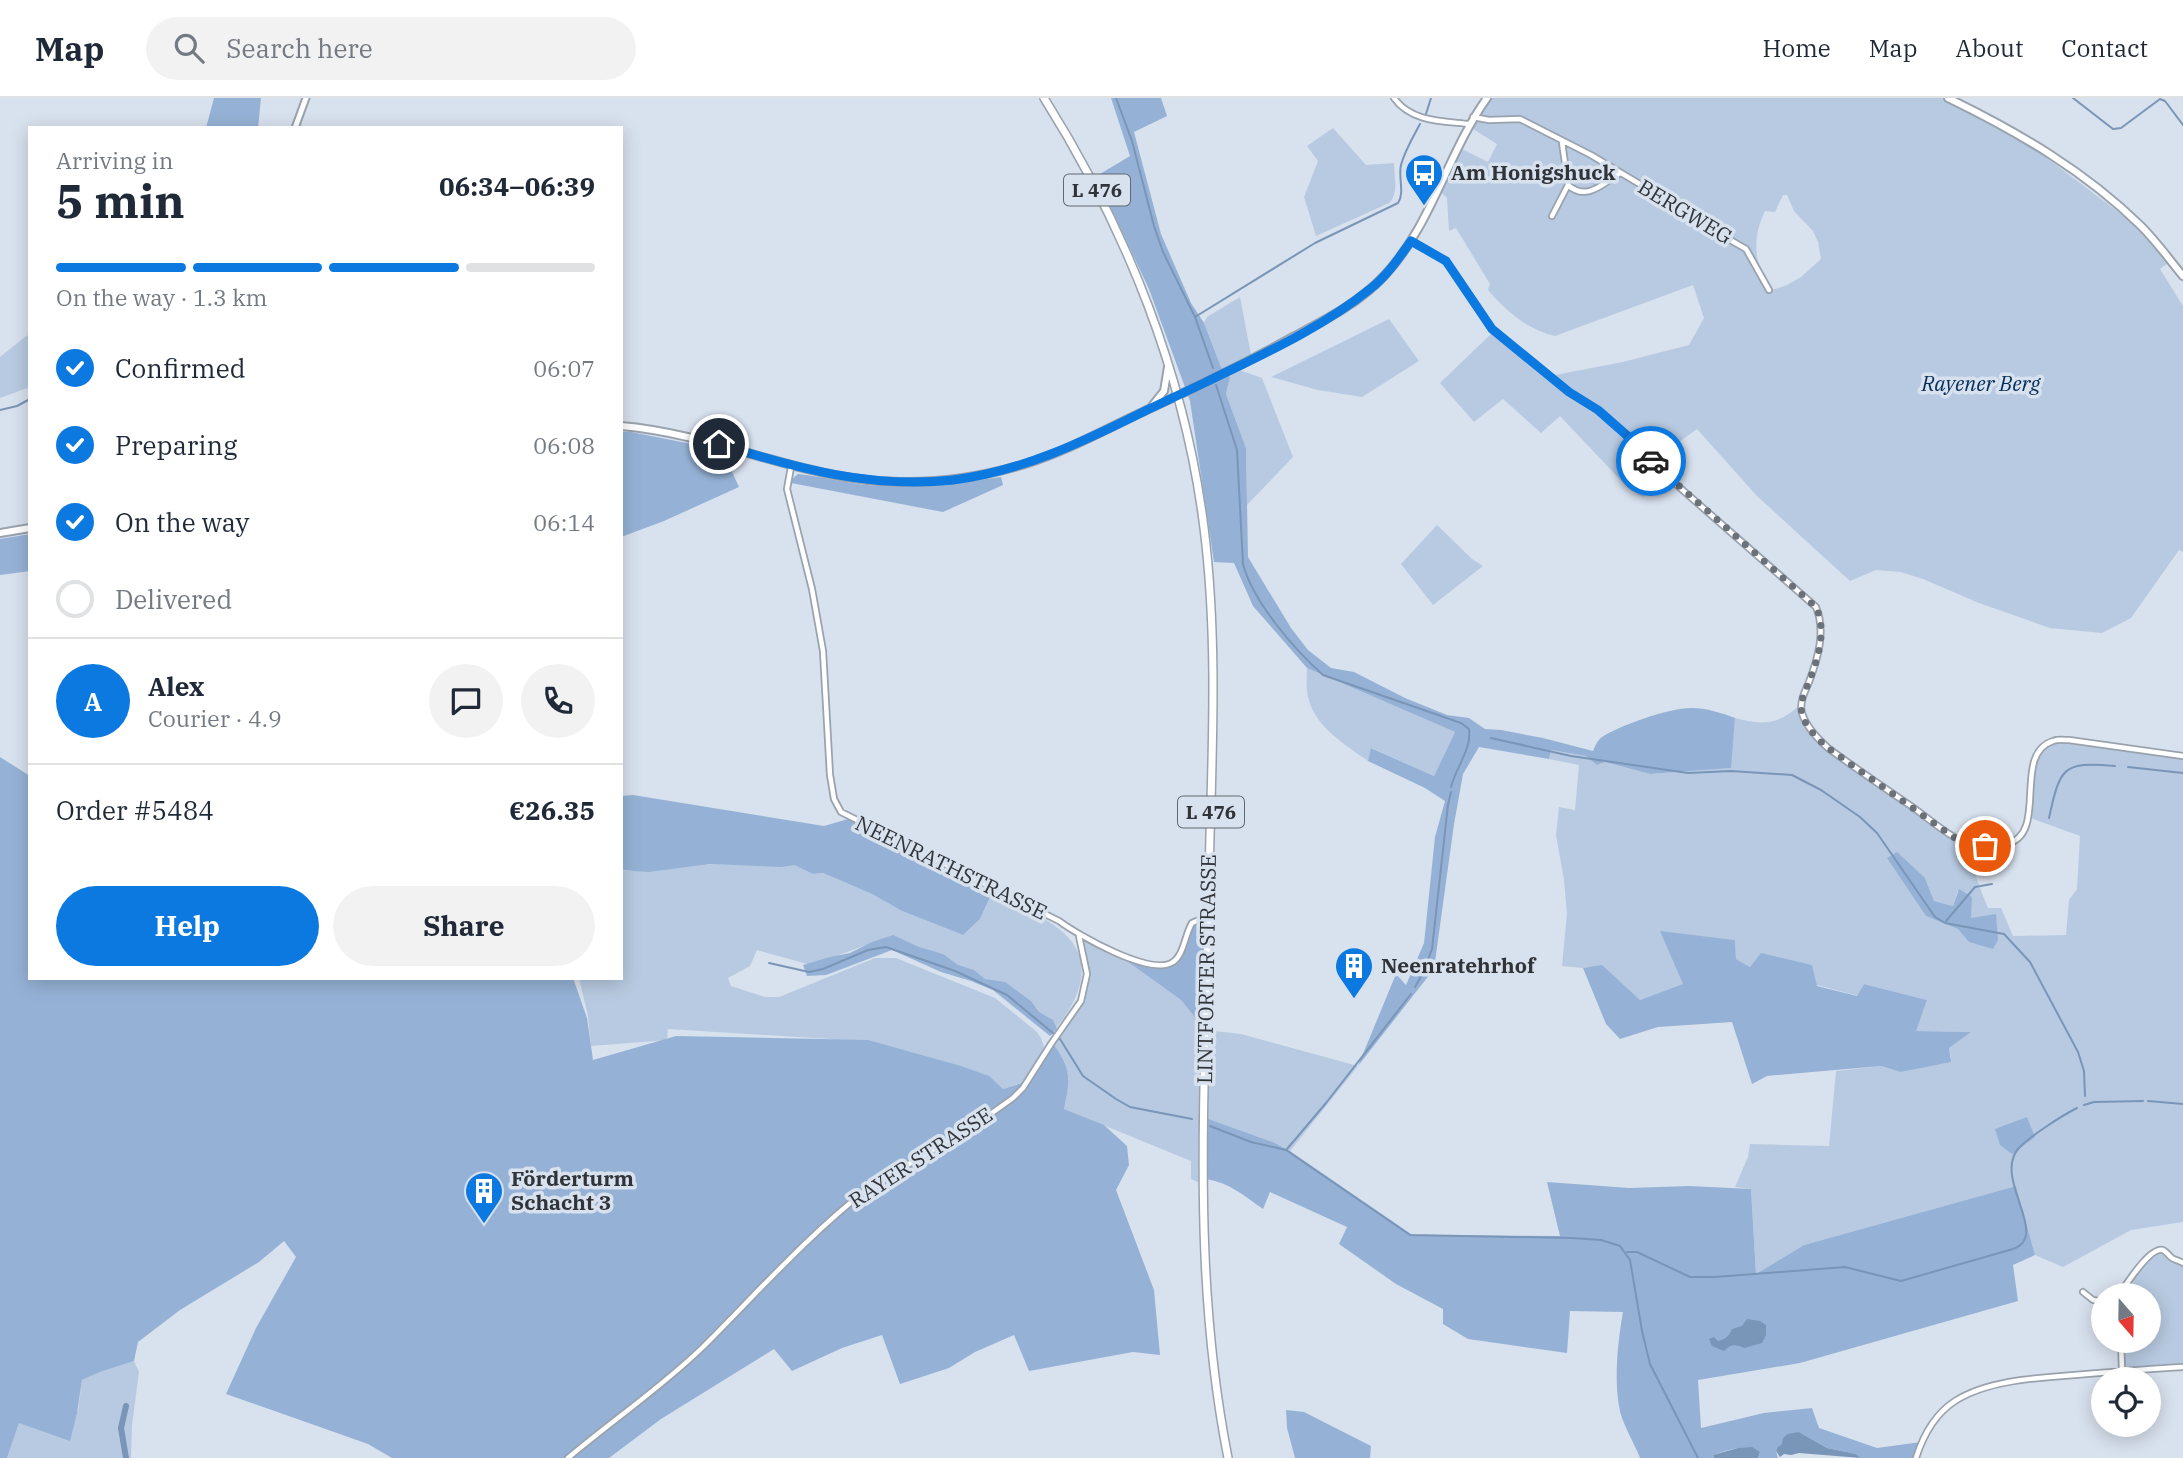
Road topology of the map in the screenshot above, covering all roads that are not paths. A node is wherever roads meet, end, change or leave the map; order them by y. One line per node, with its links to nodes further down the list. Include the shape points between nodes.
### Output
1 (306, 98): 7 (street)
2 (1044, 98): 15 (main road, LINTFORTER STRASSE / L 476, via 1125,248)
3 (1394, 98): 6 (street, BERGWEG, via 1416,116)
4 (1487, 98): 6 (main road)
5 (1948, 98): 13 (main road, via 2004,126 2085,177 2142,227)
6 (1471, 121): 8 (street, BERGWEG, via 1520,118); 12 (main road)
7 (296, 126)
8 (1562, 141): 9 (street, BERGWEG); 10 (street)
9 (1620, 173): 10 (street, BERGWEG, via 1590,192); 14 (street, BERGWEG, via 1746,249)
10 (1568, 186): 11 (street)
11 (1552, 216)
12 (1411, 241): 16 (main road, via 1383,278 1348,307); 22 (street, via 1446,261 1492,329 1598,410 1816,607 1820,641 1801,704 1811,731 1828,748 1955,838 1985,846 2018,838 2029,814 2036,755 2054,740)
13 (2183, 275)
14 (1769, 290)
15 (1168, 367): 16 (main road, LINTFORTER STRASSE / L 476); 17 (main road, via 1164,391)
16 (1178, 397): 17 (main road); 23 (main road, LINTFORTER STRASSE / L 476, via 1204,528 1210,593 1213,684)
17 (1149, 409): 19 (main road, via 1049,456 953,480 899,482)
18 (623, 426): 19 (main road, via 697,438)
19 (791, 467): 24 (street, NEENRATHSTRASSE, via 787,489 823,651 836,806 1059,921)
20 (28, 528): 21 (main road)
21 (0, 533)
22 (2183, 756)
23 (1208, 916): 24 (street, NEENRATHSTRASSE, via 1192,923 1178,958 1166,965 1117,954); 33 (main road, LINTFORTER STRASSE / L 476, via 1202,1184 1206,1289)
24 (1079, 936): 32 (street, RAYER STRASSE, via 1087,974 1081,1001 1023,1088 975,1125 854,1199 803,1243 672,1375)
25 (2183, 1263): 26 (street, via 2166,1251 2156,1251)
26 (2128, 1283)
27 (2082, 1292): 28 (street)
28 (2091, 1299)
29 (2183, 1367): 30 (street)
30 (2161, 1368)
31 (2091, 1374): 34 (street, via 2024,1379 1962,1398 1938,1416)
32 (568, 1458)
33 (1228, 1458)
34 (1916, 1458)

